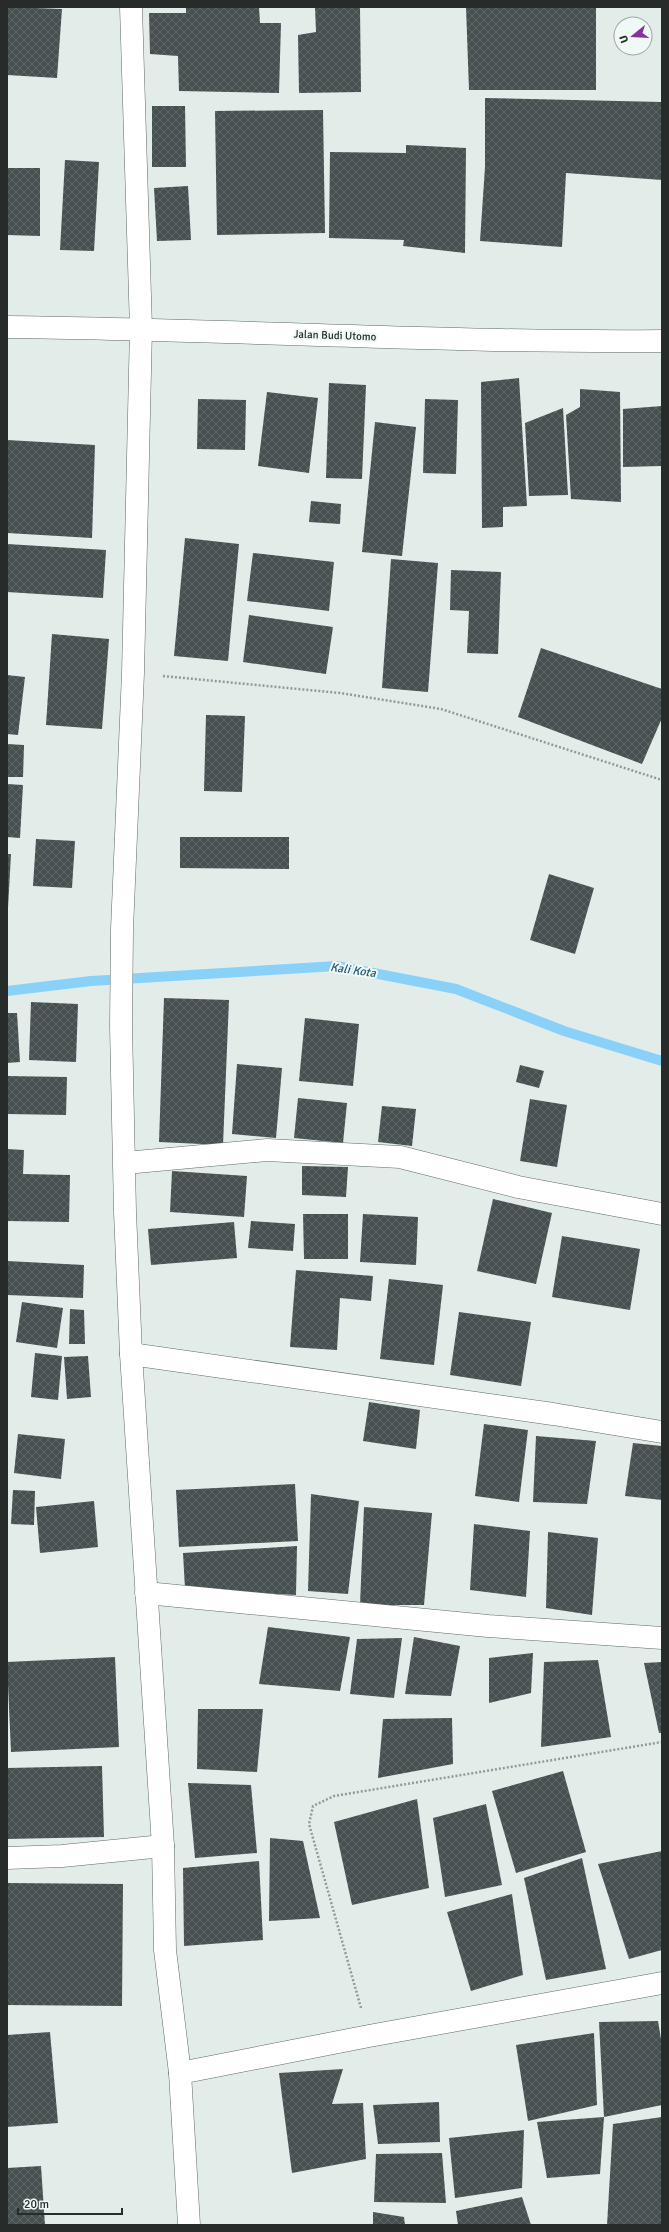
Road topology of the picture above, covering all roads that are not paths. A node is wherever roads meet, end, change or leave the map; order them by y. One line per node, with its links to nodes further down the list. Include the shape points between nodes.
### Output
1 (131, 7): 3 (street)
2 (7, 327): 3 (street, Jalan Budi Utomo)
3 (141, 328): 4 (street, Jalan Budi Utomo, via 543,342); 5 (street, via 133,673 122,929 121,1026)
4 (662, 341)
5 (125, 1163): 6 (street, via 267,1150 400,1157 518,1187); 7 (street)
6 (662, 1214)
7 (131, 1354): 8 (street); 9 (street)
8 (662, 1432)
9 (146, 1593): 10 (street, via 488,1626); 11 (street)
10 (662, 1638)
11 (163, 1846): 12 (street, via 62,1856); 14 (street, via 165,1950)
12 (7, 1858)
13 (662, 1983): 14 (street)
14 (180, 2073): 15 (street)
15 (189, 2225)

